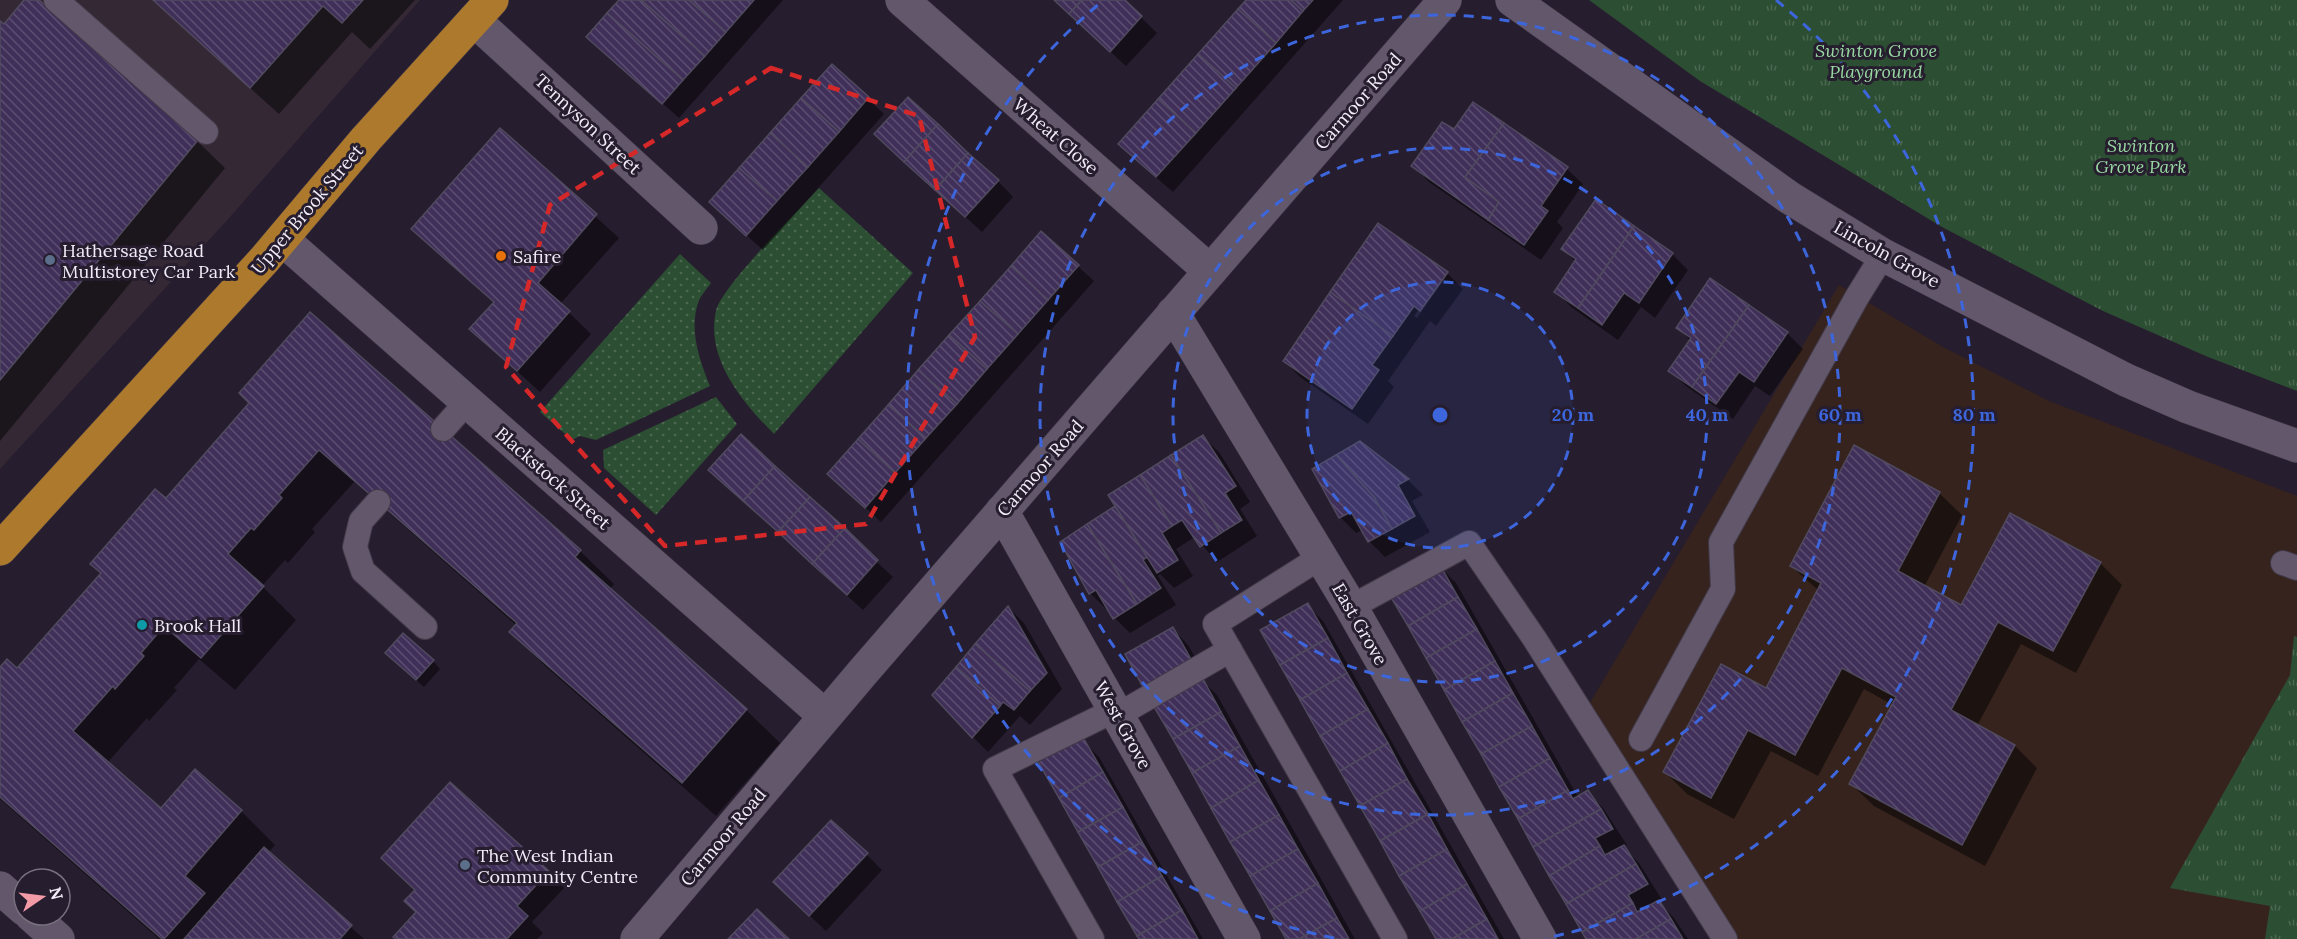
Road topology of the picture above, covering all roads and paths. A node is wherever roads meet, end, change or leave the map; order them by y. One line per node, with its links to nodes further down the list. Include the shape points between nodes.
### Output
1 (56, 0): 6 (lane)
2 (902, 0): 10 (street, Wheat Close)
3 (1445, 0): 10 (street, Carmoor Road)
4 (1512, 0): 9 (street, Lincoln Grove, via 1790,198)
5 (483, 10): 7 (street, Tennyson Street); 8 (highway, Upper Brook Street)
6 (206, 132)
7 (701, 228)
8 (282, 239): 12 (street, Blackstock Street); 17 (highway, Upper Brook Street)
9 (1883, 255): 14 (street, Lincoln Grove, via 2126,380); 24 (lane, via 1721,542 1723,589)
10 (1210, 271): 11 (street, Carmoor Road)
11 (1173, 313): 16 (street, Carmoor Road); 18 (street, East Grove)
12 (467, 402): 13 (lane); 23 (street, Blackstock Street)
13 (443, 429)
14 (2297, 446)
15 (378, 502): 20 (lane, via 361,521 355,547 363,571)
16 (1002, 511): 22 (street, West Grove); 23 (street, Carmoor Road)
17 (0, 549)
18 (1321, 557): 19 (street, East Grove); 21 (lane, via 1215,624)
19 (1351, 607): 33 (street, East Grove); 34 (lane, via 1469,543 1534,638)
20 (425, 627)
21 (1230, 650): 22 (lane); 32 (lane)
22 (1116, 712): 30 (lane, via 995,769); 31 (street, West Grove)
23 (825, 716): 29 (street, Carmoor Road)
24 (1641, 739)
25 (0, 888): 26 (street)
26 (12, 898)
27 (44, 927): 28 (street)
28 (58, 939)
29 (637, 939)
30 (1092, 939)
31 (1244, 939)
32 (1395, 939)
33 (1540, 939)
34 (1725, 939)

